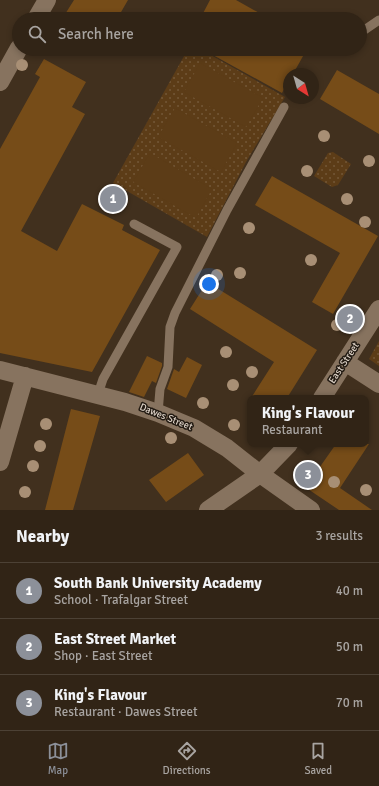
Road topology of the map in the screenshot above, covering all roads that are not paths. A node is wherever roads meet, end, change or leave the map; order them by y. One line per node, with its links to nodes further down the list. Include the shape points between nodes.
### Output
1 (47, 0): 2 (street)
2 (40, 12)
3 (379, 20): 4 (lane)
4 (367, 28)
5 (15, 56): 6 (street)
6 (0, 82)
7 (284, 107): 16 (lane, via 227,210 175,313 170,327 168,367 160,389)
8 (134, 224): 14 (lane, via 176,248 103,379)
9 (379, 309): 10 (street, East Street)
10 (345, 362): 13 (street); 15 (street, East Street)
11 (0, 370): 12 (street, Dawes Street)
12 (25, 376): 14 (street, Dawes Street); 18 (street)
13 (379, 384)
14 (98, 394): 16 (street, Dawes Street)
15 (324, 395)
16 (158, 413): 19 (street, Dawes Street, via 194,428 227,448)
17 (286, 447): 19 (street)
18 (0, 462)
19 (260, 474): 20 (street); 21 (street, Dawes Street)
20 (208, 510)
21 (311, 510)

